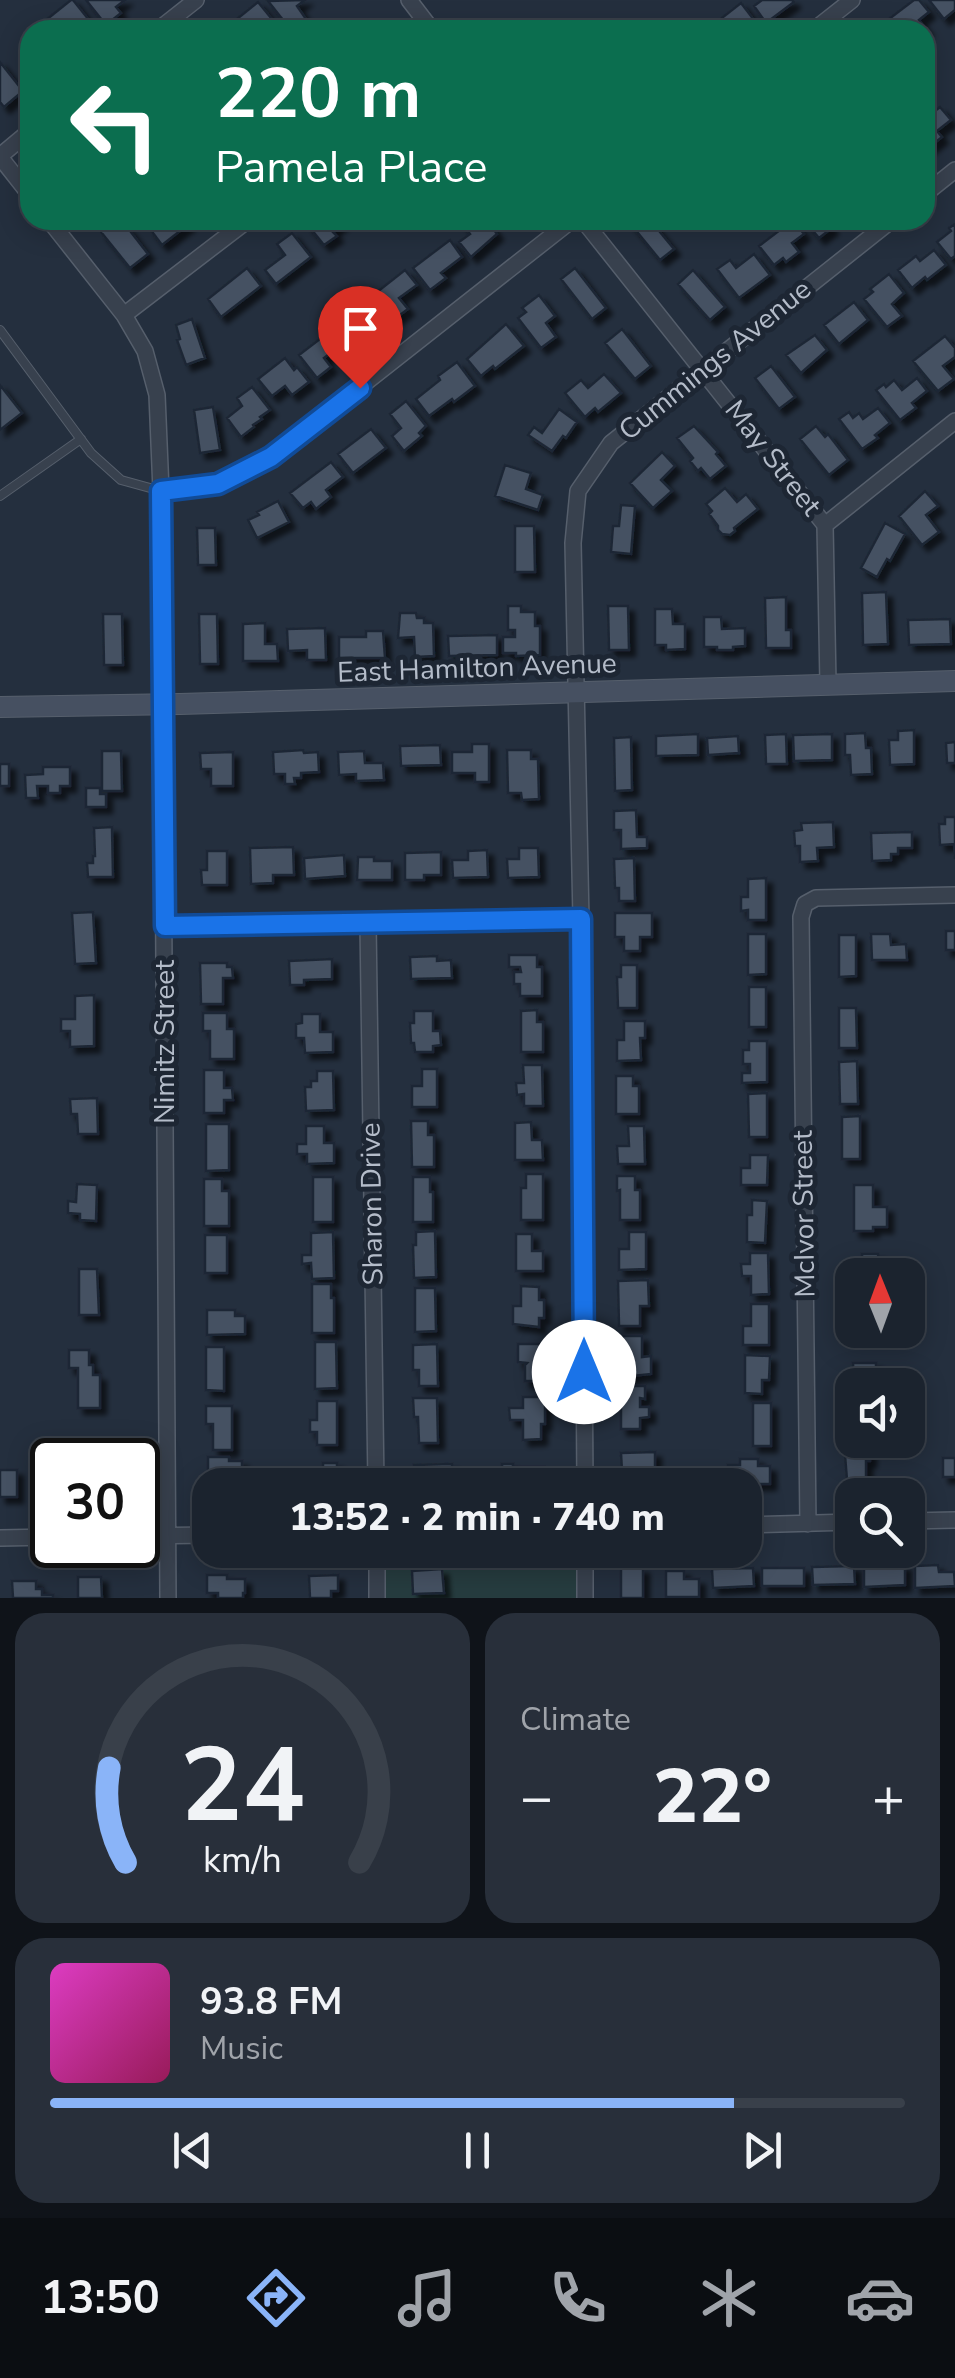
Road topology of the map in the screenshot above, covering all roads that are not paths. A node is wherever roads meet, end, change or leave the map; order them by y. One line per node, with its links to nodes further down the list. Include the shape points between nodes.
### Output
1 (196, 0): 4 (street)
2 (409, 0): 5 (street)
3 (852, 0): 6 (street)
4 (171, 20)
5 (424, 20)
6 (827, 20)
7 (20, 139): 8 (street)
8 (0, 157): 10 (street)
9 (955, 170): 11 (street)
10 (20, 183)
11 (935, 186)
12 (57, 230): 17 (street, Nimitz Street)
13 (235, 230): 17 (street)
14 (559, 230): 22 (street, via 271,457 218,484)
15 (592, 230): 19 (street, May Street)
16 (879, 230): 19 (street, Cummings Avenue)
17 (124, 315): 22 (street, Nimitz Street, via 145,350 157,395)
18 (0, 330): 21 (lane)
19 (702, 370): 24 (street, May Street); 27 (street, Cummings Avenue, via 611,443 578,492 572,543)
20 (955, 421): 24 (street)
21 (80, 439): 22 (lane, via 121,480); 23 (lane)
22 (161, 491): 28 (street, Nimitz Street)
23 (0, 496)
24 (825, 524): 26 (street, May Street)
25 (955, 682): 26 (street, East Hamilton Avenue)
26 (828, 684): 27 (street, East Hamilton Avenue)
27 (578, 693): 28 (street, East Hamilton Avenue); 31 (street, Cummings Avenue)
28 (162, 704): 29 (street, East Hamilton Avenue); 33 (street, Nimitz Street)
29 (0, 707)
30 (955, 896): 39 (street, McIvor Street, via 816,898 801,917)
31 (581, 919): 32 (street); 35 (street, Cummings Avenue)
32 (368, 923): 33 (street); 34 (street, Sharon Drive)
33 (165, 926): 43 (street, Nimitz Street)
34 (376, 1468)
35 (585, 1468)
36 (955, 1520): 37 (street)
37 (925, 1521)
38 (835, 1523): 39 (street)
39 (808, 1524): 40 (street)
40 (762, 1525)
41 (192, 1535): 43 (street)
42 (160, 1536): 43 (street)
43 (168, 1536): 48 (street, Nimitz Street)
44 (30, 1537): 45 (street)
45 (0, 1538)
46 (378, 1568): 49 (street)
47 (585, 1568): 50 (street)
48 (168, 1598)
49 (378, 1598)
50 (585, 1598)

